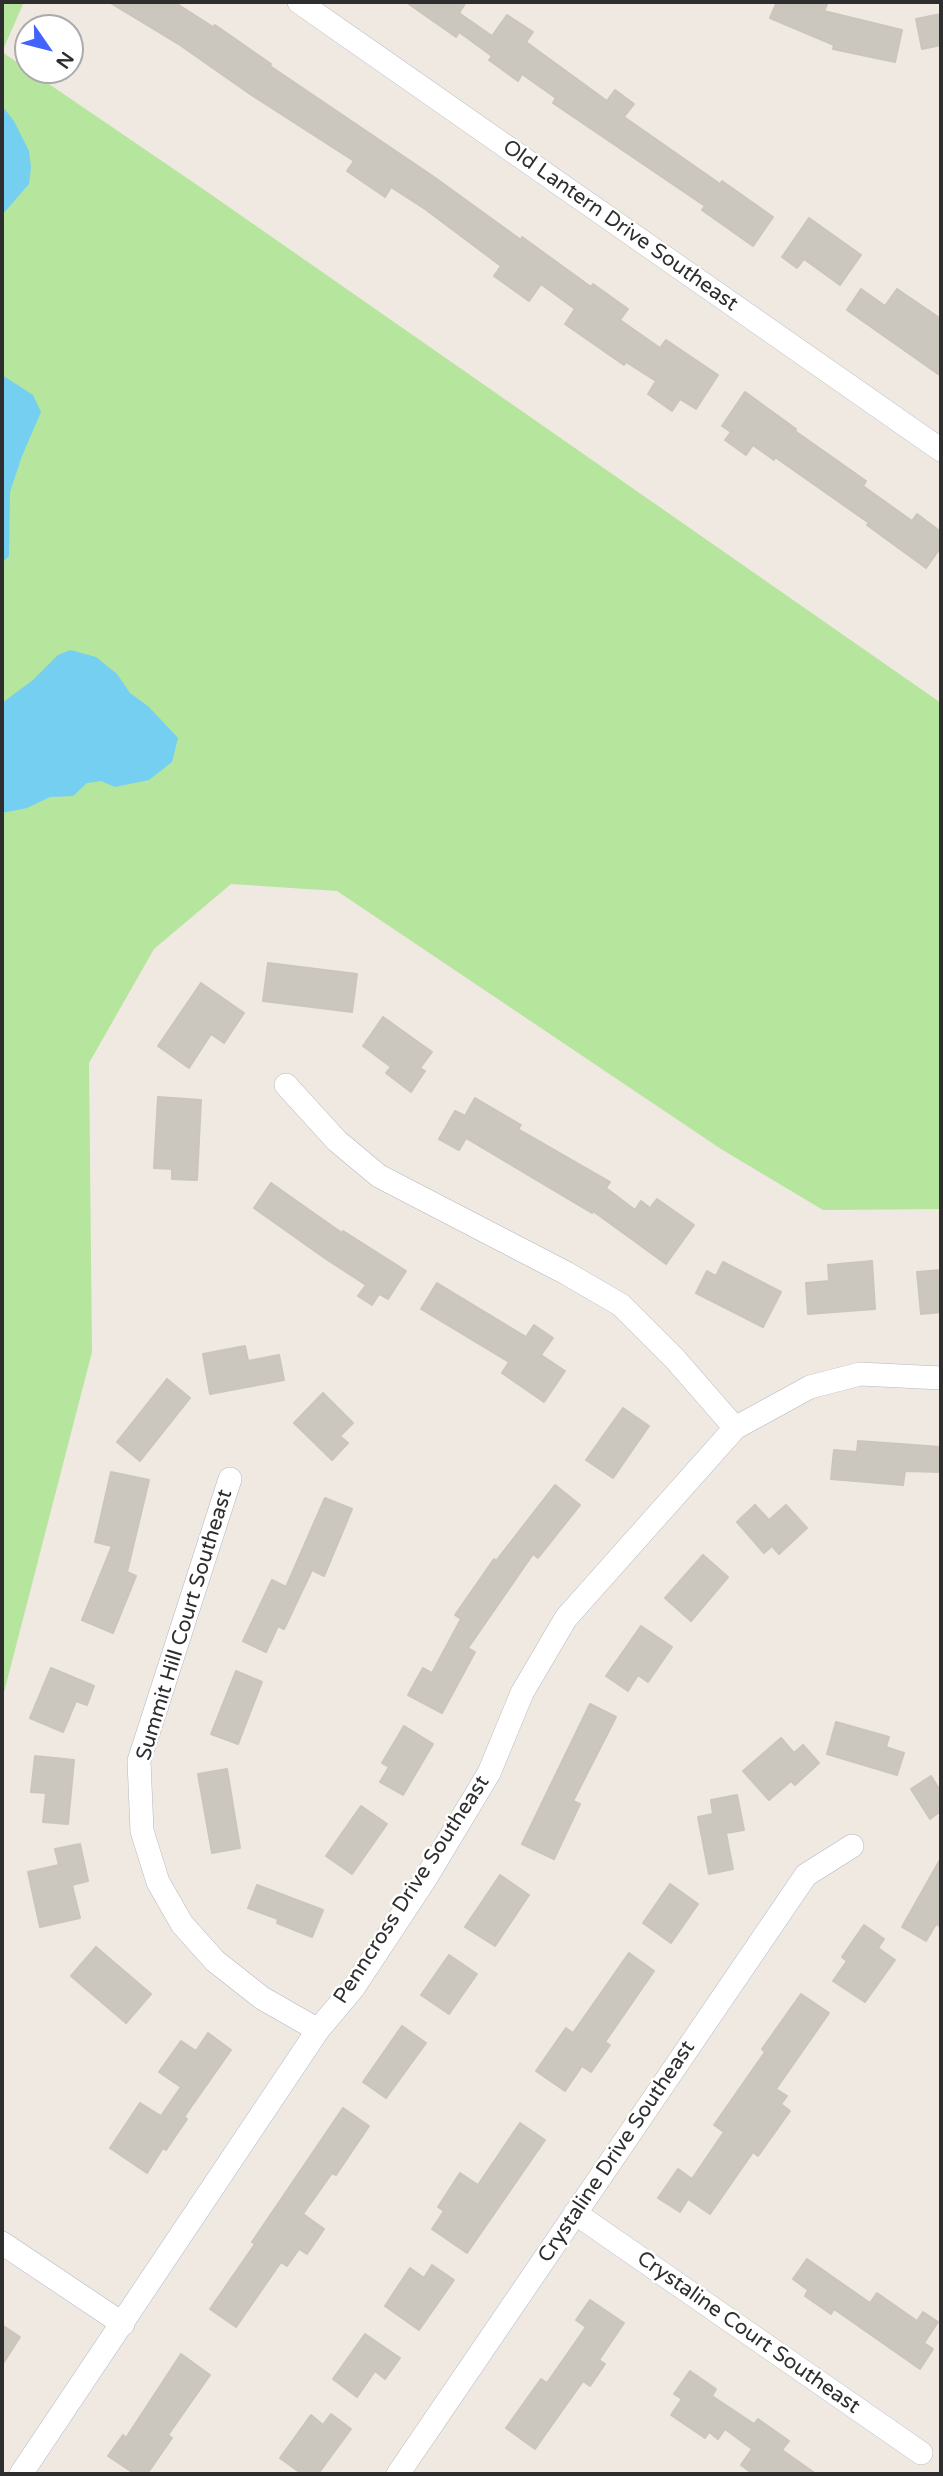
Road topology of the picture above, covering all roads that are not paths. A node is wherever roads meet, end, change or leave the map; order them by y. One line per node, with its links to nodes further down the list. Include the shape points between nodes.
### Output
1 (299, 2): 2 (street, Old Lantern Drive Southeast)
2 (941, 450)
3 (286, 1085): 5 (street, via 337,1141 379,1176 621,1305)
4 (941, 1378): 5 (street, Penncross Drive Southeast, via 860,1374 810,1387)
5 (735, 1428): 8 (street, Penncross Drive Southeast, via 566,1618 522,1692 483,1784 354,1987)
6 (230, 1479): 8 (street, Summit Hill Court Southeast, via 139,1760 142,1831 158,1882 182,1924 215,1961 261,1998)
7 (852, 1846): 9 (street, Crystaline Drive Southeast, via 806,1875)
8 (318, 2030): 11 (street, Penncross Drive Southeast)
9 (575, 2213): 12 (street, Crystaline Court Southeast); 14 (street, Crystaline Drive Southeast)
10 (2, 2243): 11 (street)
11 (123, 2324): 13 (street, Penncross Drive Southeast)
12 (921, 2453)
13 (21, 2474)
14 (398, 2474)

